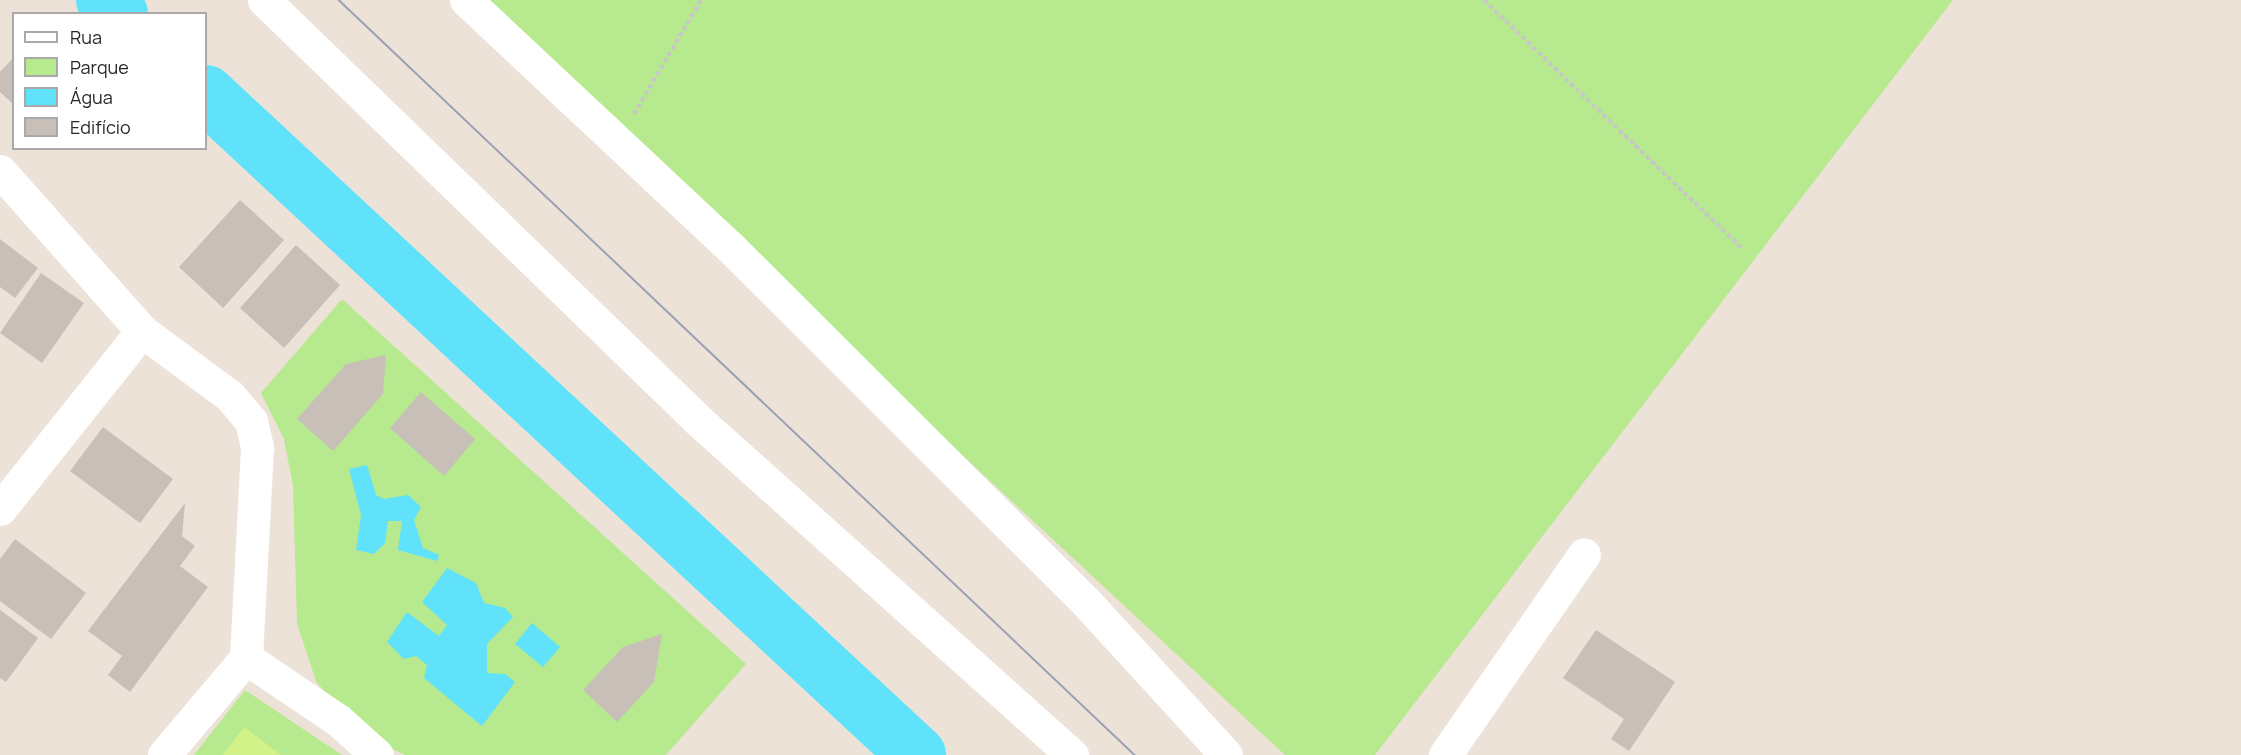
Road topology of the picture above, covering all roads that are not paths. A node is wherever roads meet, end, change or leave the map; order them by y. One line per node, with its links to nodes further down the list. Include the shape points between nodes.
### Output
1 (264, 0): 10 (street, via 699,421)
2 (465, 0): 11 (street, via 746,263 1086,602)
3 (0, 171): 4 (street)
4 (142, 331): 5 (street); 7 (street, via 230,396 251,421 257,448)
5 (0, 509)
6 (1584, 554): 12 (street)
7 (246, 658): 8 (street); 9 (street, via 339,720)
8 (164, 755)
9 (377, 755)
10 (1072, 755)
11 (1226, 755)
12 (1445, 755)

